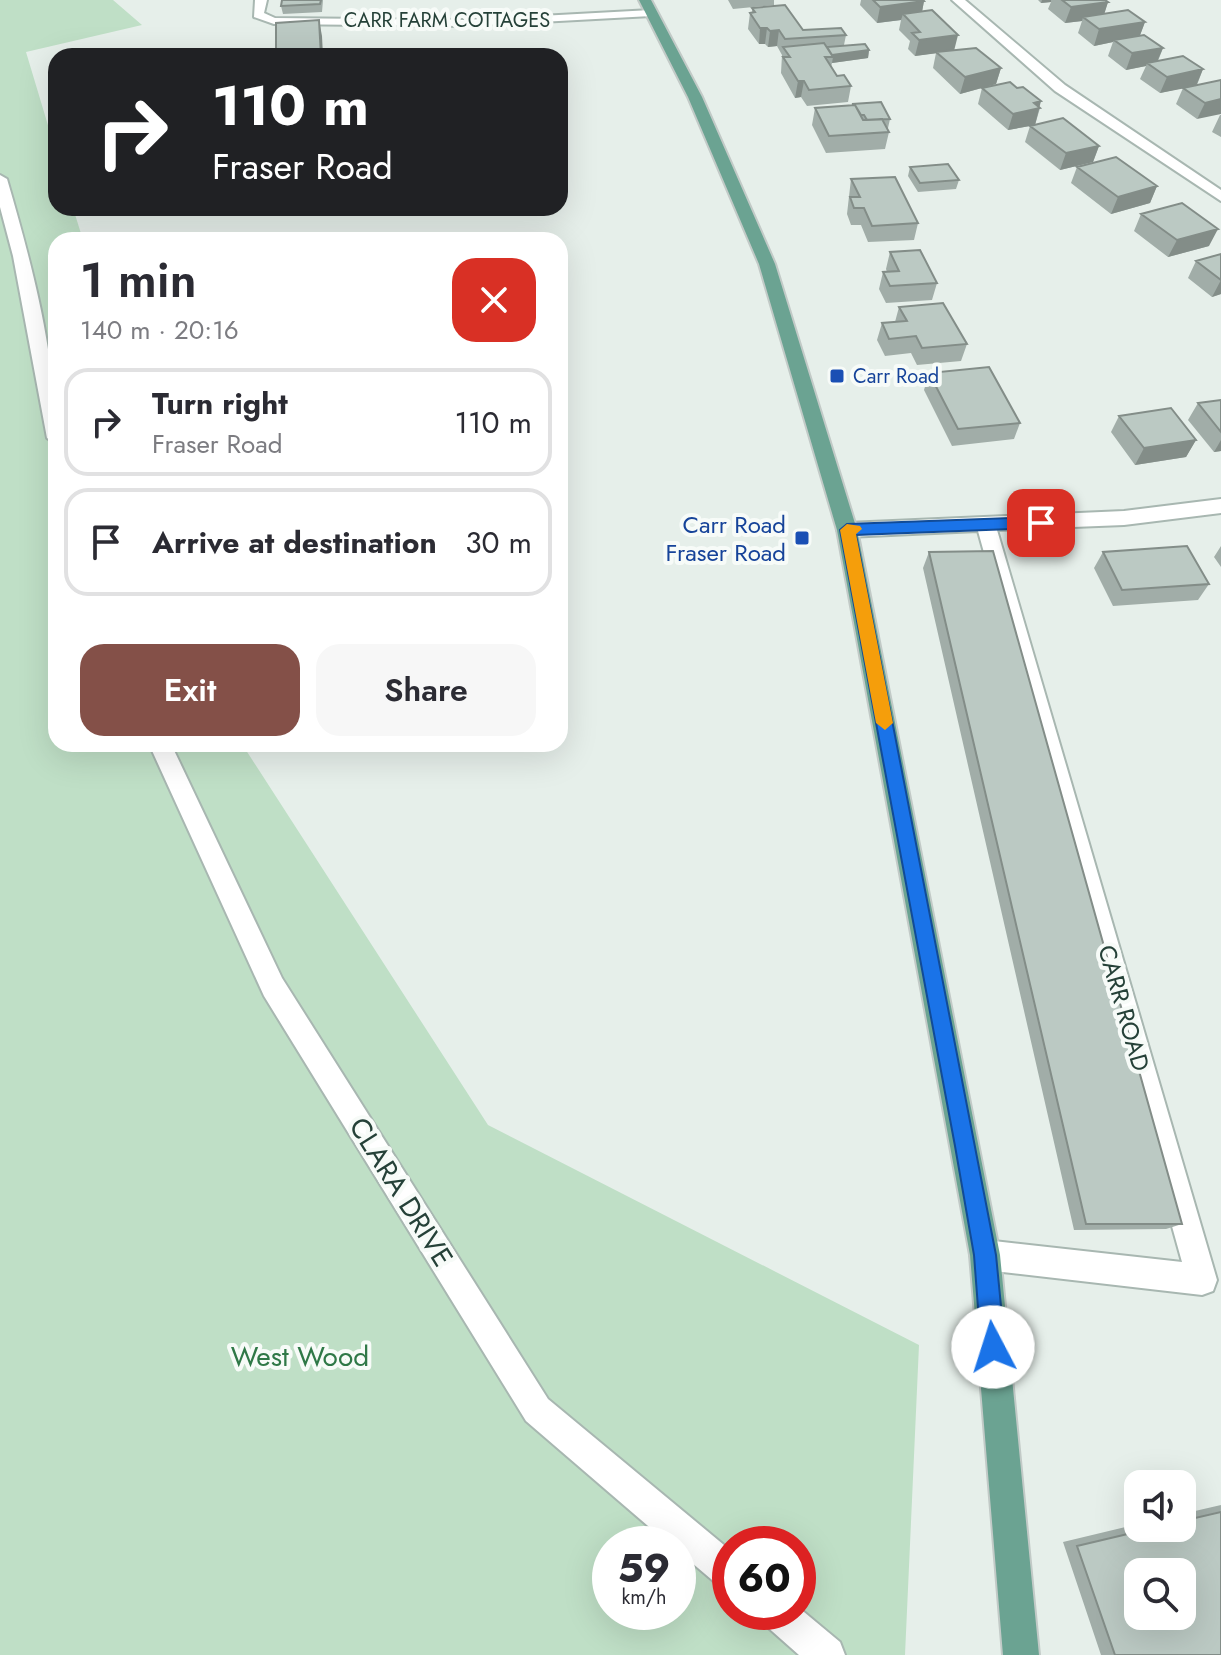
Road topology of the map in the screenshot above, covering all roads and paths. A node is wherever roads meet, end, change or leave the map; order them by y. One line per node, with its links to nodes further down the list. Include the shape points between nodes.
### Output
1 (261, 0): 3 (lane, CARR FARM COTTAGES, via 258,15 274,21 465,23)
2 (958, 0): 5 (street, via 1060,88)
3 (648, 7): 9 (main road, via 695,97 767,264)
4 (0, 179): 6 (street)
5 (1221, 197)
6 (48, 396)
7 (1221, 506): 8 (street)
8 (986, 526): 9 (street); 11 (street, CARR ROAD, via 1202,1280)
9 (847, 530): 11 (main road)
10 (164, 752): 12 (street, CLARA DRIVE, via 273,987 537,1410)
11 (985, 1255): 15 (main road)
12 (712, 1558)
13 (797, 1630): 14 (street)
14 (827, 1655)
15 (1021, 1655)

